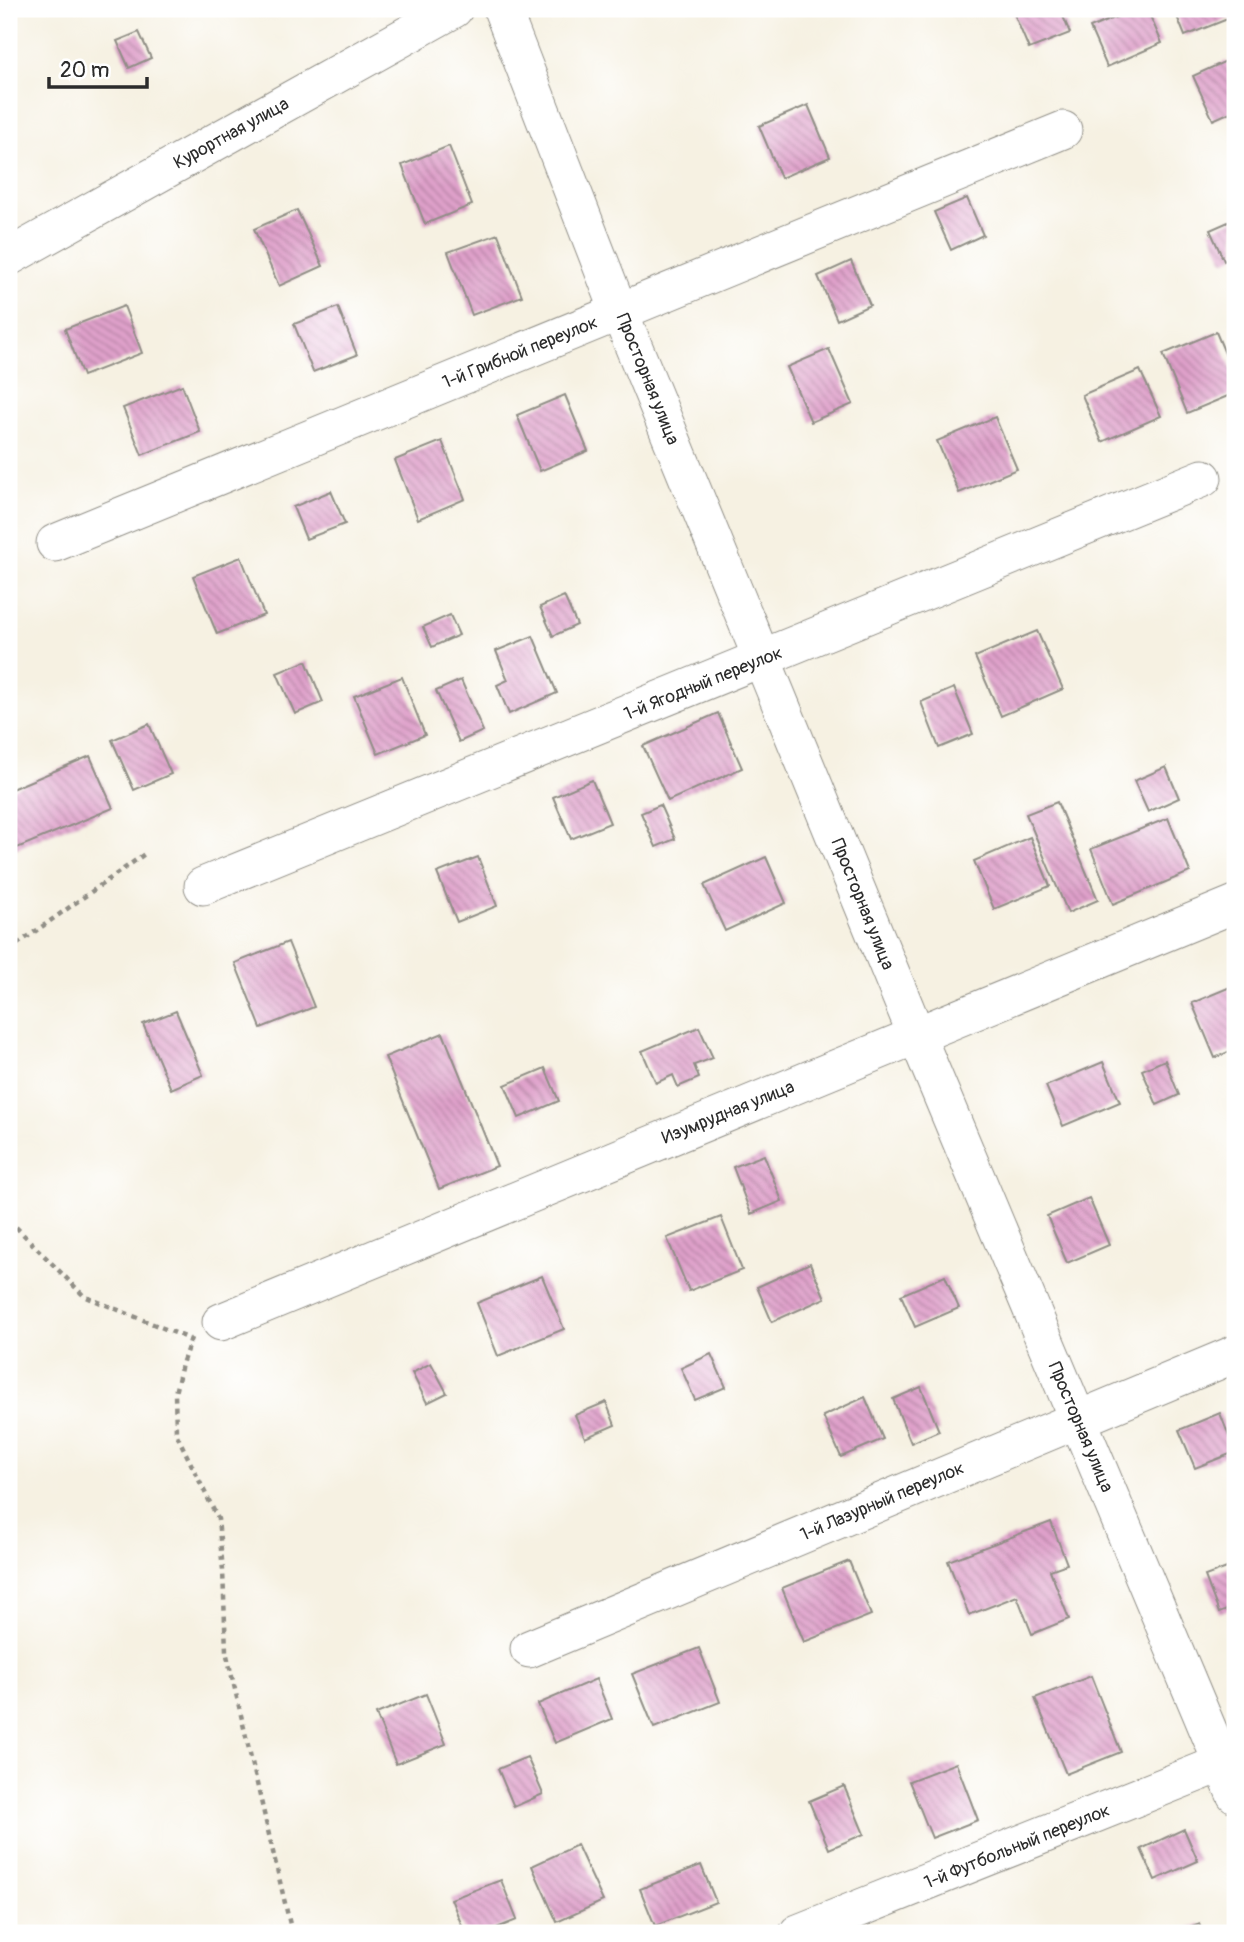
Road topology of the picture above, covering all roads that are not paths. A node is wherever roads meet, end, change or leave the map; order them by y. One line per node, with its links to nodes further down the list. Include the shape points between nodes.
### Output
1 (454, 9): 4 (street, Курортная улица)
2 (502, 9): 5 (street, Просторная улица)
3 (1063, 130): 5 (street, 1-й Грибной переулок)
4 (9, 257)
5 (619, 311): 7 (street, 1-й Грибной переулок); 8 (street, Просторная улица)
6 (1203, 478): 8 (street, 1-й Ягодный переулок)
7 (55, 543)
8 (763, 659): 9 (street, 1-й Ягодный переулок); 11 (street, Просторная улица)
9 (203, 886)
10 (1235, 904): 11 (street, Изумрудная улица)
11 (916, 1034): 12 (street, Изумрудная улица); 14 (street, Просторная улица)
12 (206, 1330)
13 (1235, 1354): 14 (street, 1-й Лазурный переулок)
14 (1077, 1420): 15 (street, 1-й Лазурный переулок); 16 (street, Просторная улица)
15 (529, 1649)
16 (1231, 1772): 17 (street, 1-й Футбольный переулок)
17 (798, 1933)

